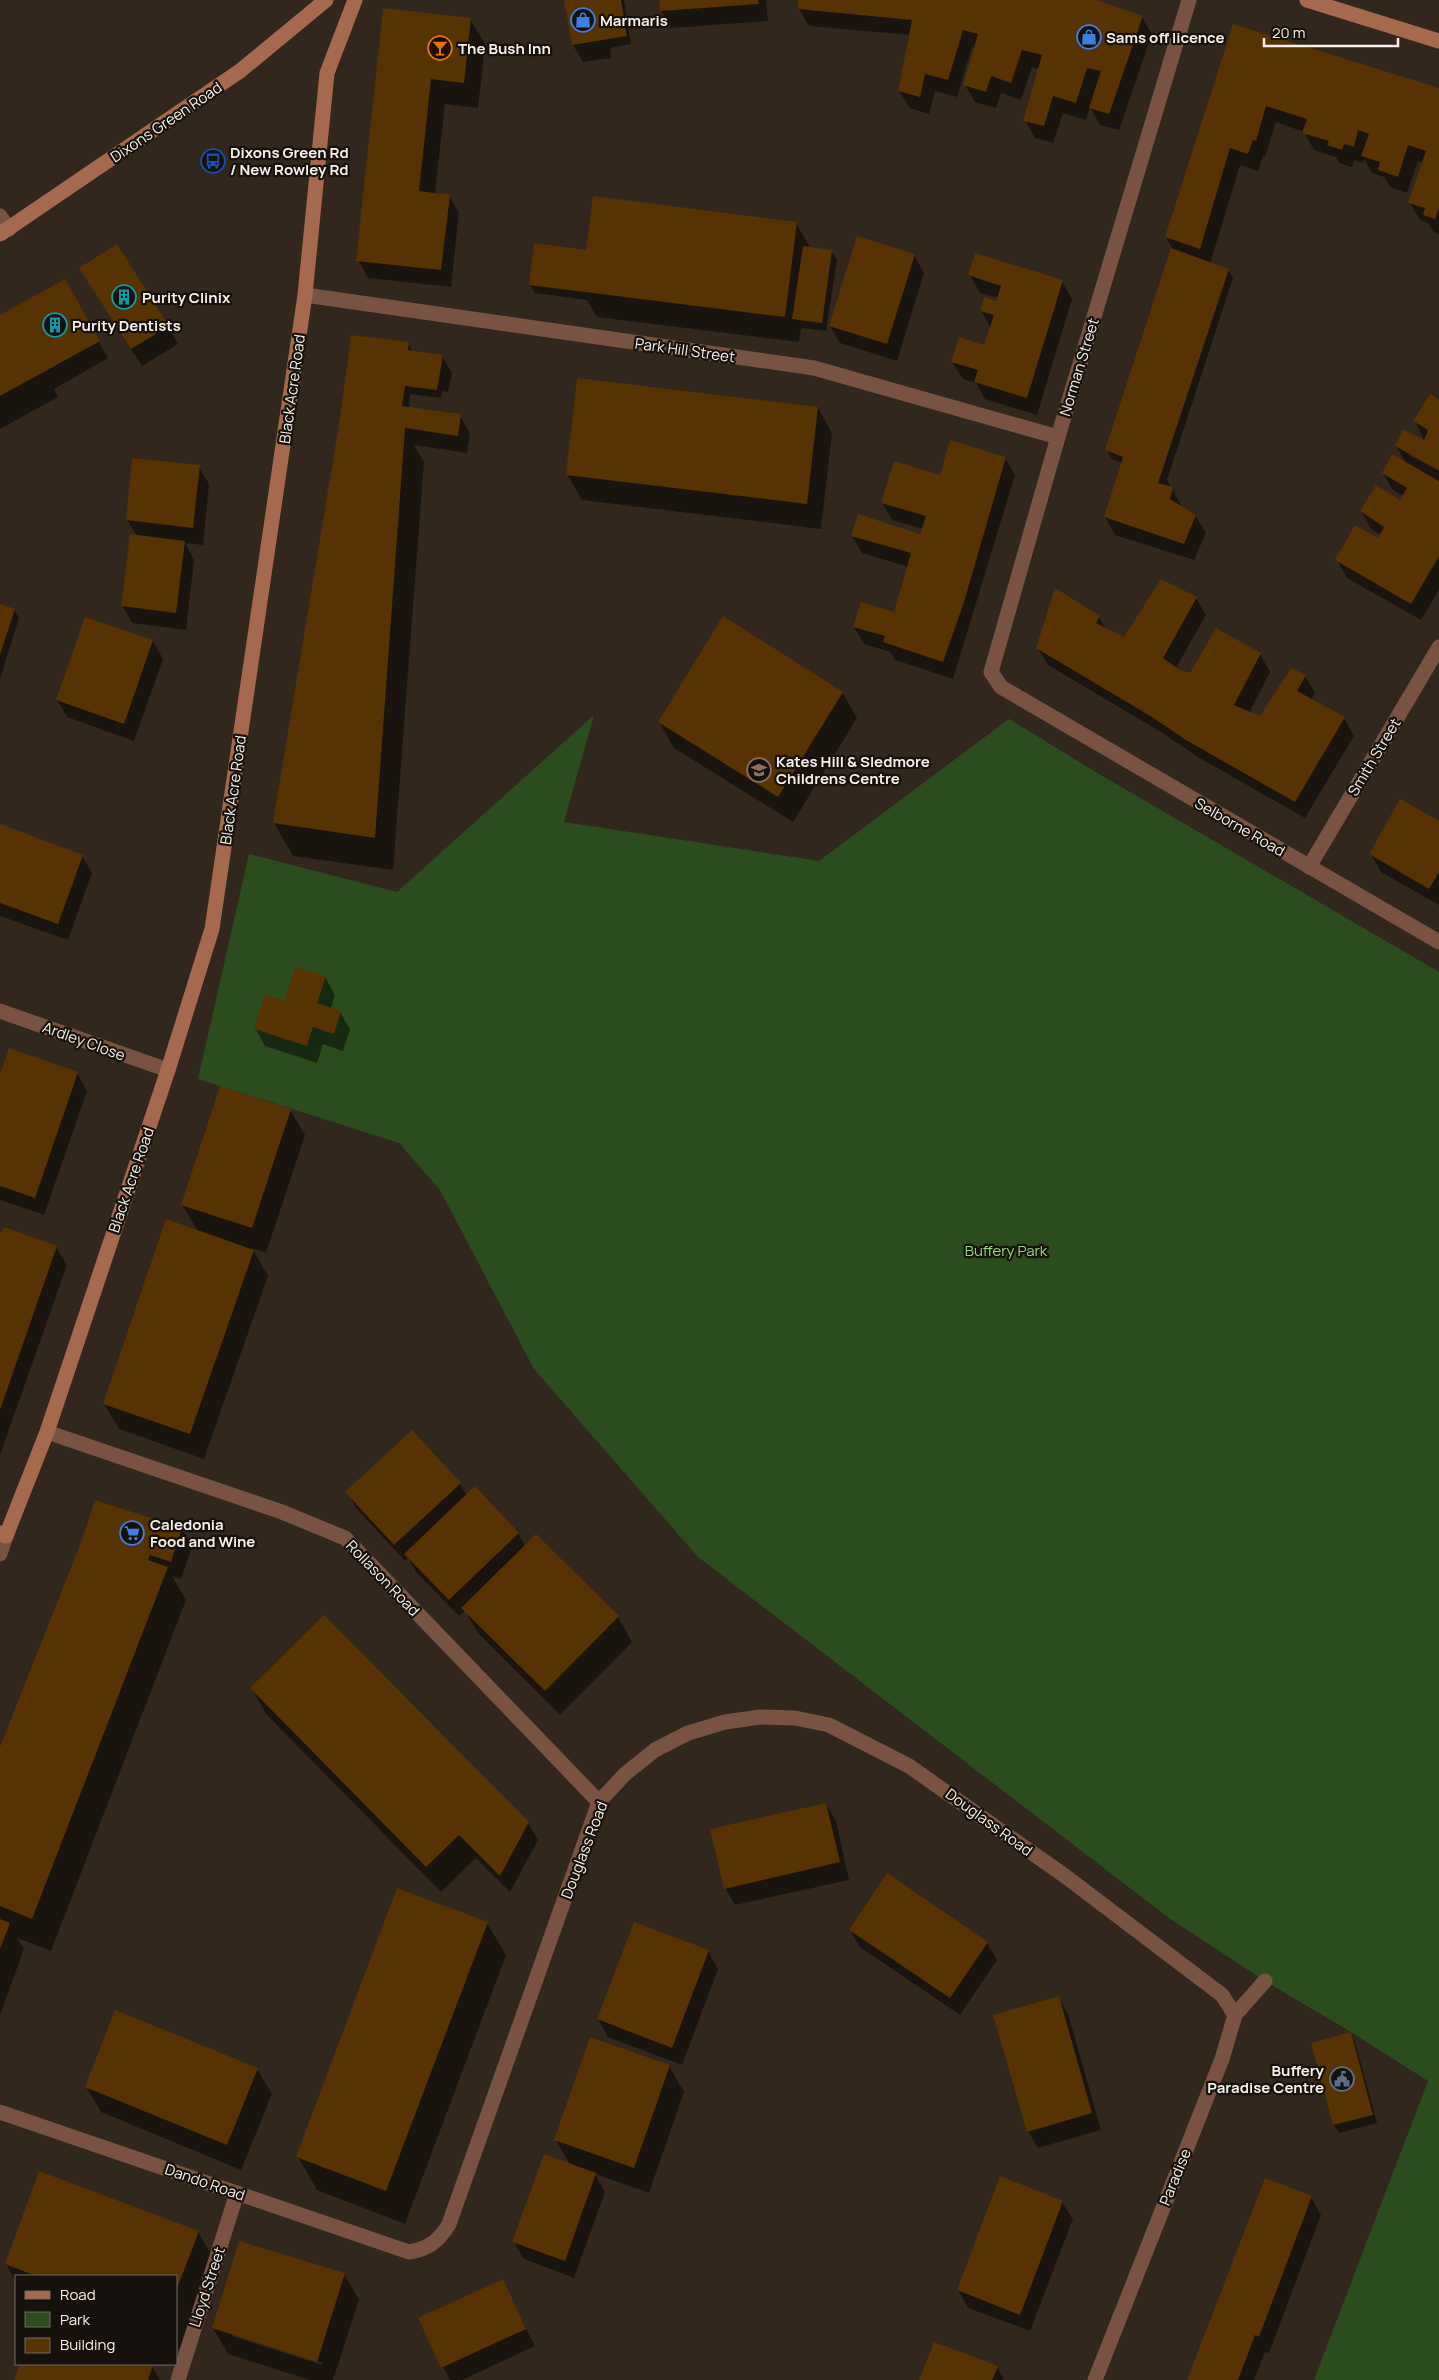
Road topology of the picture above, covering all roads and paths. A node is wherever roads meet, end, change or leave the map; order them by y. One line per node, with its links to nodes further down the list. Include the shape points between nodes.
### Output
1 (326, 0): 7 (street, Dixons Green Road, via 240,71)
2 (355, 0): 8 (street, Black Acre Road, via 327,73)
3 (1189, 0): 9 (street, Norman Street)
4 (1307, 0): 5 (street)
5 (1439, 41)
6 (0, 216): 7 (street)
7 (4, 232)
8 (305, 295): 9 (street, Park Hill Street, via 814,368); 15 (street, Black Acre Road, via 212,929)
9 (1058, 437): 11 (street, Norman Street, via 991,672 1001,686)
10 (1439, 647): 12 (street, Smith Street)
11 (1041, 711): 12 (street, Selborne Road)
12 (1309, 867): 13 (street, Selborne Road)
13 (1439, 942)
14 (0, 1011): 15 (street, Ardley Close)
15 (168, 1070): 16 (street, Black Acre Road)
16 (47, 1432): 17 (street, Black Acre Road); 19 (street, Rollason Road, via 282,1512 345,1538)
17 (3, 1534): 18 (street, Black Acre Road)
18 (0, 1554)
19 (600, 1802): 21 (street, Douglass Road, via 625,1774 655,1750 688,1733 725,1722 760,1717 795,1718 829,1725 909,1766 1065,1876 1222,1995); 24 (street, Douglass Road, via 449,2224 433,2244)
20 (1266, 1981): 21 (street, Paradise)
21 (1235, 2014): 26 (street, Paradise, via 1222,2059)
22 (0, 2112): 23 (street, Dando Road)
23 (237, 2193): 24 (street, Dando Road); 25 (street, Lloyd Street)
24 (409, 2252)
25 (178, 2380)
26 (1095, 2380)

